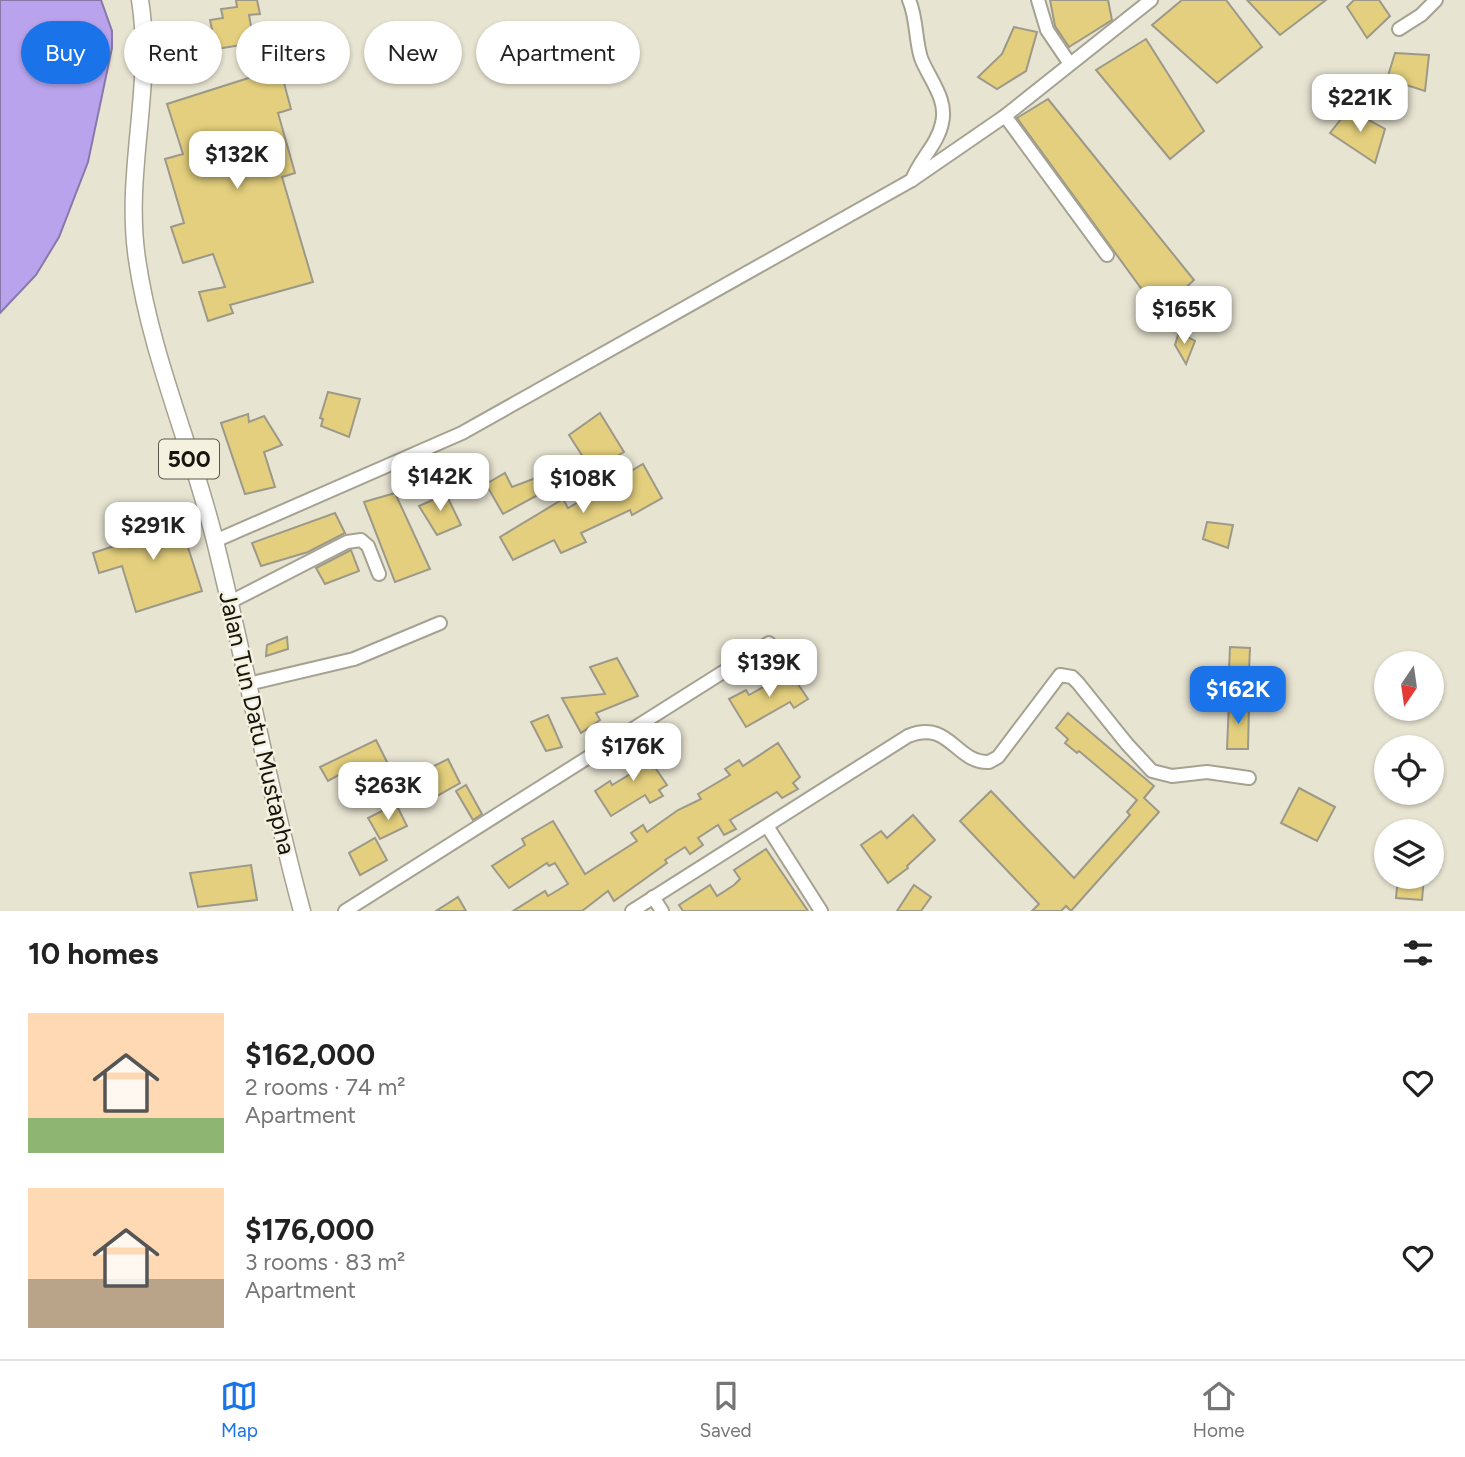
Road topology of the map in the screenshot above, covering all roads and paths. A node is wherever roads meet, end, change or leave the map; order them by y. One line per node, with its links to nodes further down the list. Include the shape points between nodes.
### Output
1 (140, 0): 11 (main road, Jalan Tun Datu Mustapha / 500, via 145,49 132,205 135,242 174,407)
2 (909, 0): 9 (street, via 920,55 944,113 938,134)
3 (1038, 0): 7 (street, via 1047,30)
4 (1151, 0): 7 (street)
5 (1436, 0): 6 (street)
6 (1399, 29)
7 (1070, 64): 8 (street)
8 (1005, 116): 9 (street); 10 (street)
9 (912, 180): 11 (street, via 462,433)
10 (1107, 255)
11 (215, 541): 13 (main road, Jalan Tun Datu Mustapha / 500)
12 (379, 574): 13 (street, via 368,547 361,540 347,541)
13 (230, 602): 16 (main road, Jalan Tun Datu Mustapha / 500)
14 (440, 623): 16 (street, via 354,659)
15 (769, 643): 21 (street)
16 (248, 684): 20 (main road, Jalan Tun Datu Mustapha / 500)
17 (1249, 778): 18 (street, via 1207,772 1172,776 1153,771 1079,683 1060,675 998,757 989,762 970,758 939,734 919,731)
18 (767, 826): 19 (street); 24 (street)
19 (653, 897): 22 (street); 23 (street)
20 (302, 911)
21 (345, 911)
22 (632, 911)
23 (662, 911)
24 (821, 911)

